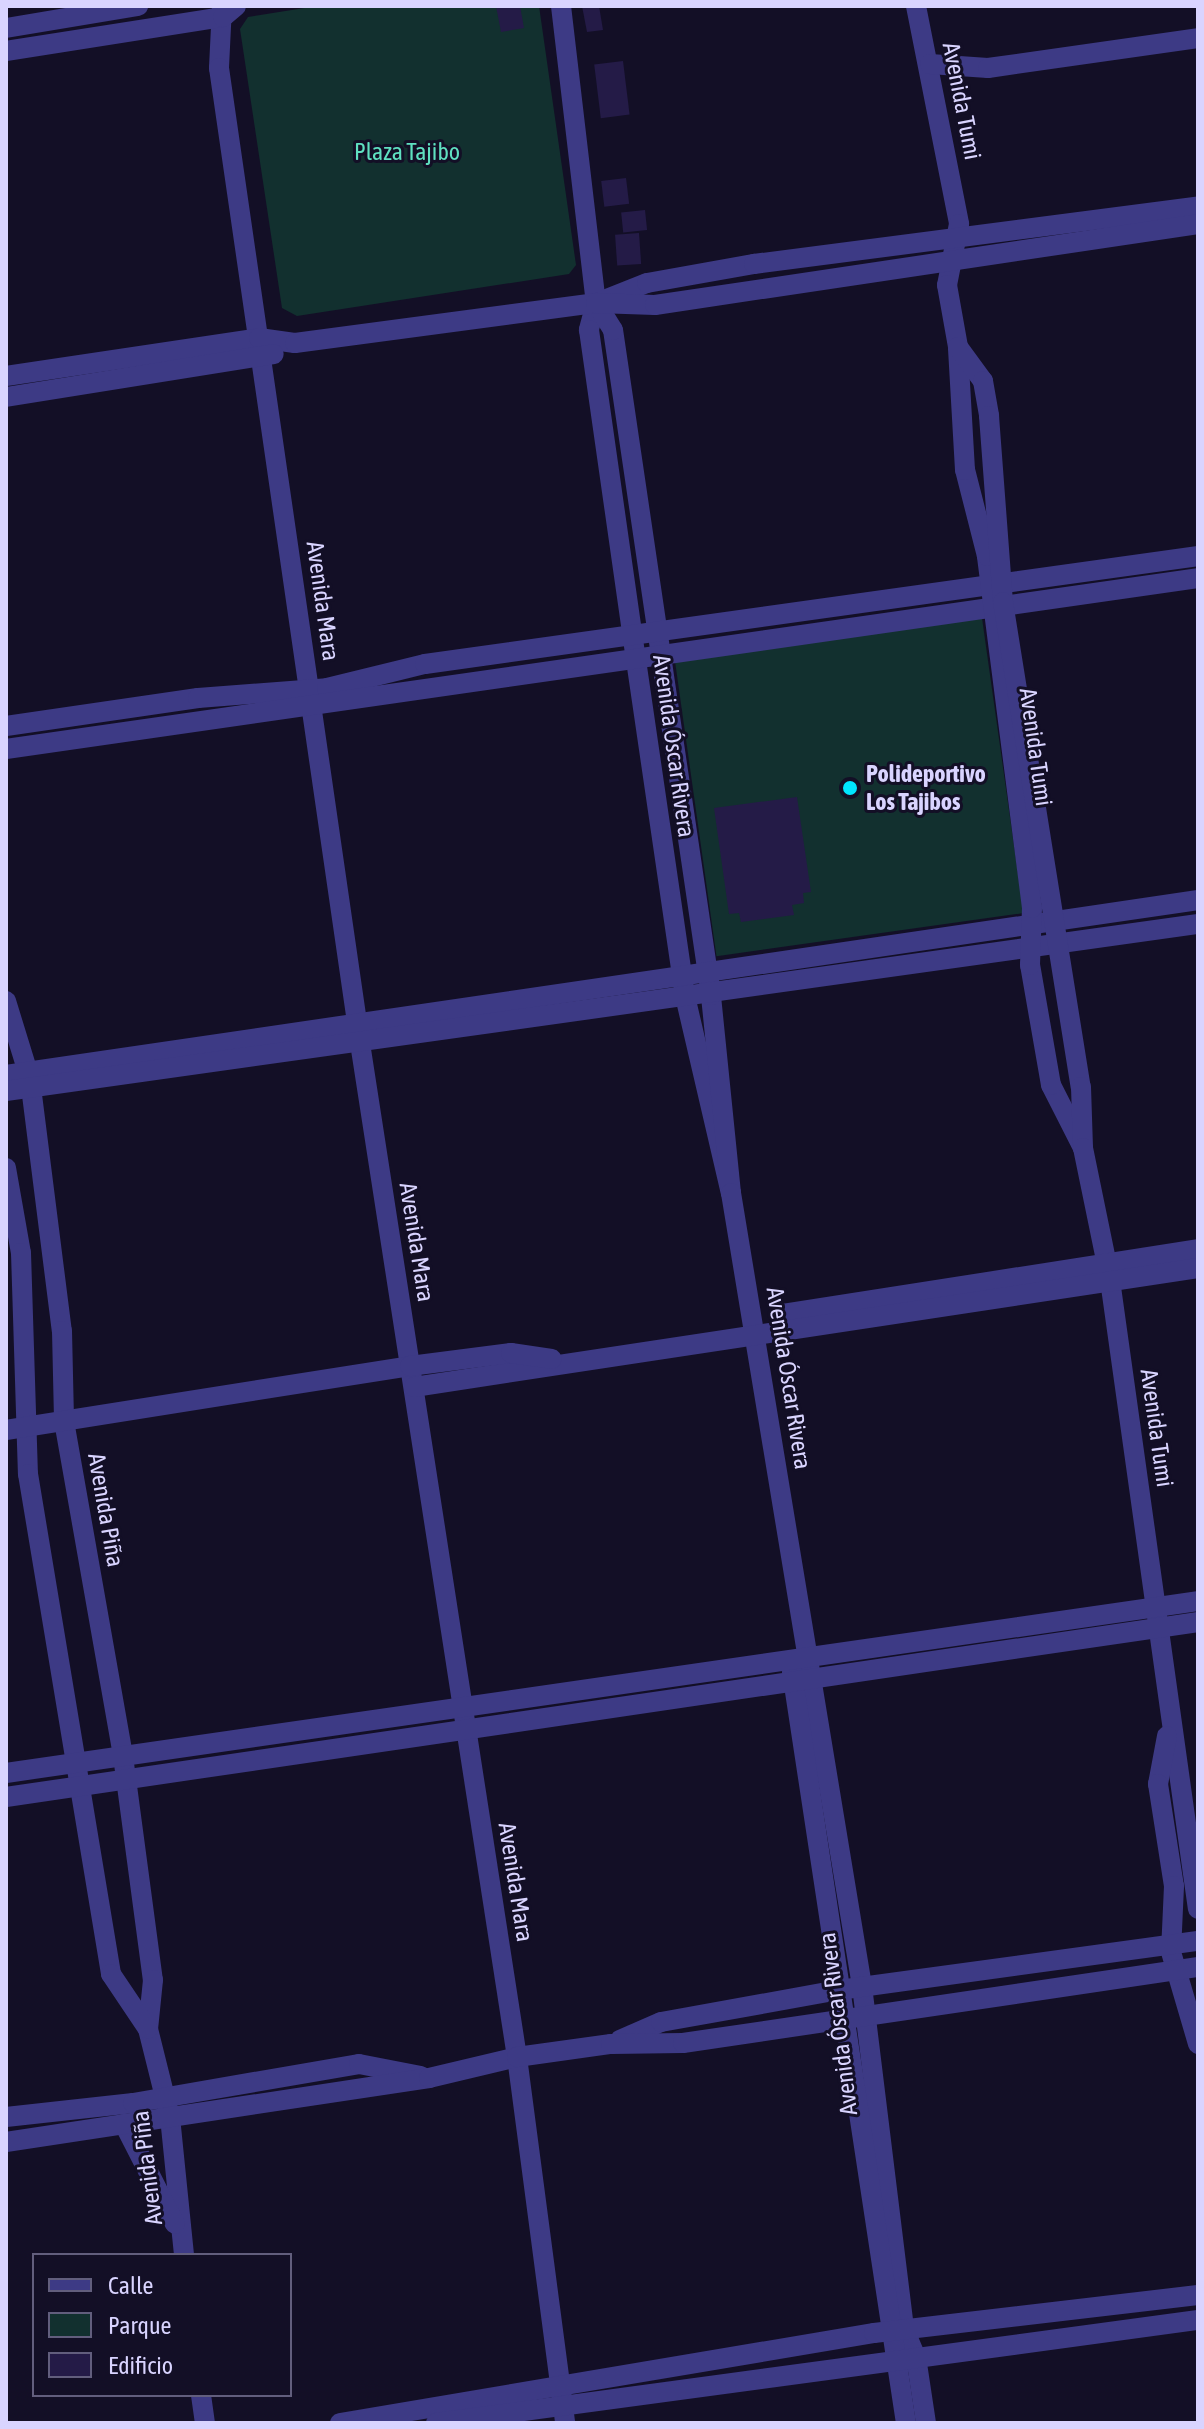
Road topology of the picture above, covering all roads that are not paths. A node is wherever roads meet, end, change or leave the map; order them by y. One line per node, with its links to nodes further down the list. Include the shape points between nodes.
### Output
1 (138, 6): 6 (street)
2 (561, 6): 15 (street, Avenida Óscar Rivera)
3 (916, 6): 9 (street, Avenida Tumi)
4 (227, 10): 5 (street); 10 (street, Avenida Mara)
5 (197, 13): 8 (street); 10 (street, Avenida Mara)
6 (6, 28)
7 (1198, 38): 9 (street, via 988,68)
8 (6, 51)
9 (930, 64): 13 (street, Avenida Tumi)
10 (219, 68): 16 (street, Avenida Mara)
11 (1198, 206): 13 (street)
12 (1198, 224): 14 (street)
13 (958, 242): 14 (street, Avenida Tumi); 15 (street, via 754,264 647,283)
14 (950, 263): 15 (street, via 655,305); 18 (street, Avenida Tumi)
15 (596, 303): 17 (street); 26 (street, Avenida Óscar Rivera, via 613,330); 27 (street, Avenida Óscar Rivera, via 589,330)
16 (259, 338): 17 (street); 19 (street, Avenida Mara); 20 (street)
17 (295, 343): 19 (street)
18 (958, 347): 24 (street, Avenida Tumi, via 965,470); 24 (street, Avenida Tumi, via 983,381 989,416)
19 (262, 360): 21 (street); 30 (street, Avenida Mara)
20 (6, 376)
21 (6, 397)
22 (1198, 556): 24 (street)
23 (1198, 578): 25 (street)
24 (994, 582): 25 (street, Avenida Tumi); 26 (street)
25 (997, 603): 28 (street); 34 (street, Avenida Tumi); 35 (street, Avenida Tumi)
26 (657, 630): 27 (street); 28 (street, Avenida Óscar Rivera)
27 (632, 634): 29 (street, Avenida Óscar Rivera); 30 (street, via 425,664)
28 (660, 656): 29 (street); 39 (street, Avenida Óscar Rivera)
29 (636, 660): 30 (street); 40 (street, Avenida Óscar Rivera)
30 (311, 699): 31 (street, via 198,698); 32 (street); 43 (street, Avenida Mara)
31 (6, 726)
32 (6, 749)
33 (1198, 900): 34 (street)
34 (1055, 920): 35 (street); 37 (street, Avenida Tumi)
35 (1031, 923): 38 (street, Avenida Tumi); 39 (street)
36 (1198, 924): 37 (street)
37 (1059, 944): 38 (street); 48 (street, Avenida Tumi, via 1081,1087)
38 (1029, 948): 41 (street); 48 (street, Avenida Tumi, via 1051,1085)
39 (707, 972): 40 (street); 41 (street, Avenida Óscar Rivera)
40 (683, 986): 41 (street); 43 (street); 44 (street); 50 (street, Avenida Óscar Rivera)
41 (711, 995): 50 (street, Avenida Óscar Rivera)
42 (6, 1001): 46 (street, Avenida Piña)
43 (357, 1022): 44 (street, Avenida Mara); 46 (street)
44 (360, 1043): 46 (street); 56 (street, Avenida Mara)
45 (6, 1075): 46 (street)
46 (29, 1080): 47 (street); 58 (street, Avenida Piña, via 62,1331)
47 (6, 1091)
48 (1083, 1148): 53 (street, Avenida Tumi)
49 (6, 1168): 59 (street, Avenida Piña, via 21,1253)
50 (731, 1193): 54 (street, Avenida Óscar Rivera)
51 (1198, 1249): 53 (street)
52 (1198, 1268): 53 (street)
53 (1108, 1272): 54 (street); 62 (street, Avenida Tumi)
54 (755, 1325): 55 (street); 65 (street, Avenida Óscar Rivera, via 802,1618)
55 (575, 1362): 56 (street, via 511,1353); 57 (street)
56 (410, 1366): 57 (street, Avenida Mara); 58 (street)
57 (414, 1387): 67 (street, Avenida Mara)
58 (64, 1421): 59 (street); 70 (street, Avenida Piña)
59 (27, 1427): 60 (street); 71 (street, Avenida Piña, via 28,1474)
60 (6, 1430)
61 (1198, 1601): 62 (street)
62 (1156, 1607): 64 (street, Avenida Tumi); 65 (street)
63 (1198, 1622): 64 (street)
64 (1158, 1628): 66 (street); 68 (street, Avenida Tumi)
65 (799, 1659): 66 (street, Avenida Óscar Rivera); 67 (street)
66 (804, 1682): 69 (street); 81 (street, Avenida Óscar Rivera); 82 (street, Avenida Óscar Rivera)
67 (460, 1708): 69 (street, Avenida Mara); 70 (street)
68 (1171, 1716): 76 (street, Avenida Tumi); 78 (street, Avenida Tumi, via 1158,1784 1174,1886)
69 (465, 1734): 73 (street); 87 (street, Avenida Mara)
70 (123, 1756): 71 (street); 73 (street, Avenida Piña)
71 (78, 1763): 72 (street); 74 (street, Avenida Piña)
72 (6, 1773)
73 (126, 1779): 74 (street); 84 (street, Avenida Piña, via 153,1980)
74 (84, 1786): 75 (street); 84 (street, Avenida Piña, via 111,1974)
75 (6, 1797)
76 (1198, 1909)
77 (1198, 1941): 78 (street)
78 (1171, 1944): 80 (street, Avenida Tumi); 81 (street)
79 (1198, 1967): 80 (street)
80 (1175, 1970): 83 (street); 86 (street, Avenida Tumi)
81 (862, 1986): 82 (street); 83 (street, Avenida Óscar Rivera)
82 (839, 1990): 83 (street, Avenida Óscar Rivera); 85 (street, via 661,2022)
83 (852, 2014): 85 (street, via 683,2043); 96 (street, Avenida Óscar Rivera)
84 (148, 2029): 88 (street, Avenida Piña)
85 (611, 2044): 87 (street)
86 (1198, 2044)
87 (517, 2057): 88 (street, via 429,2078 359,2064); 99 (street, Avenida Mara)
88 (167, 2108): 89 (street); 90 (street); 92 (street, Avenida Piña)
89 (6, 2117)
90 (124, 2124): 91 (street); 92 (street)
91 (6, 2142)
92 (180, 2234): 93 (street, Avenida Piña)
93 (184, 2253)
94 (1198, 2295): 96 (street)
95 (1198, 2320): 97 (street)
96 (897, 2330): 97 (street, Avenida Óscar Rivera); 99 (street)
97 (906, 2358): 99 (street); 103 (street, Avenida Óscar Rivera); 104 (street, Avenida Óscar Rivera)
98 (201, 2397): 100 (street)
99 (562, 2405): 101 (street); 102 (street)
100 (205, 2423)
101 (340, 2423)
102 (436, 2423)
103 (906, 2423)
104 (926, 2423)

